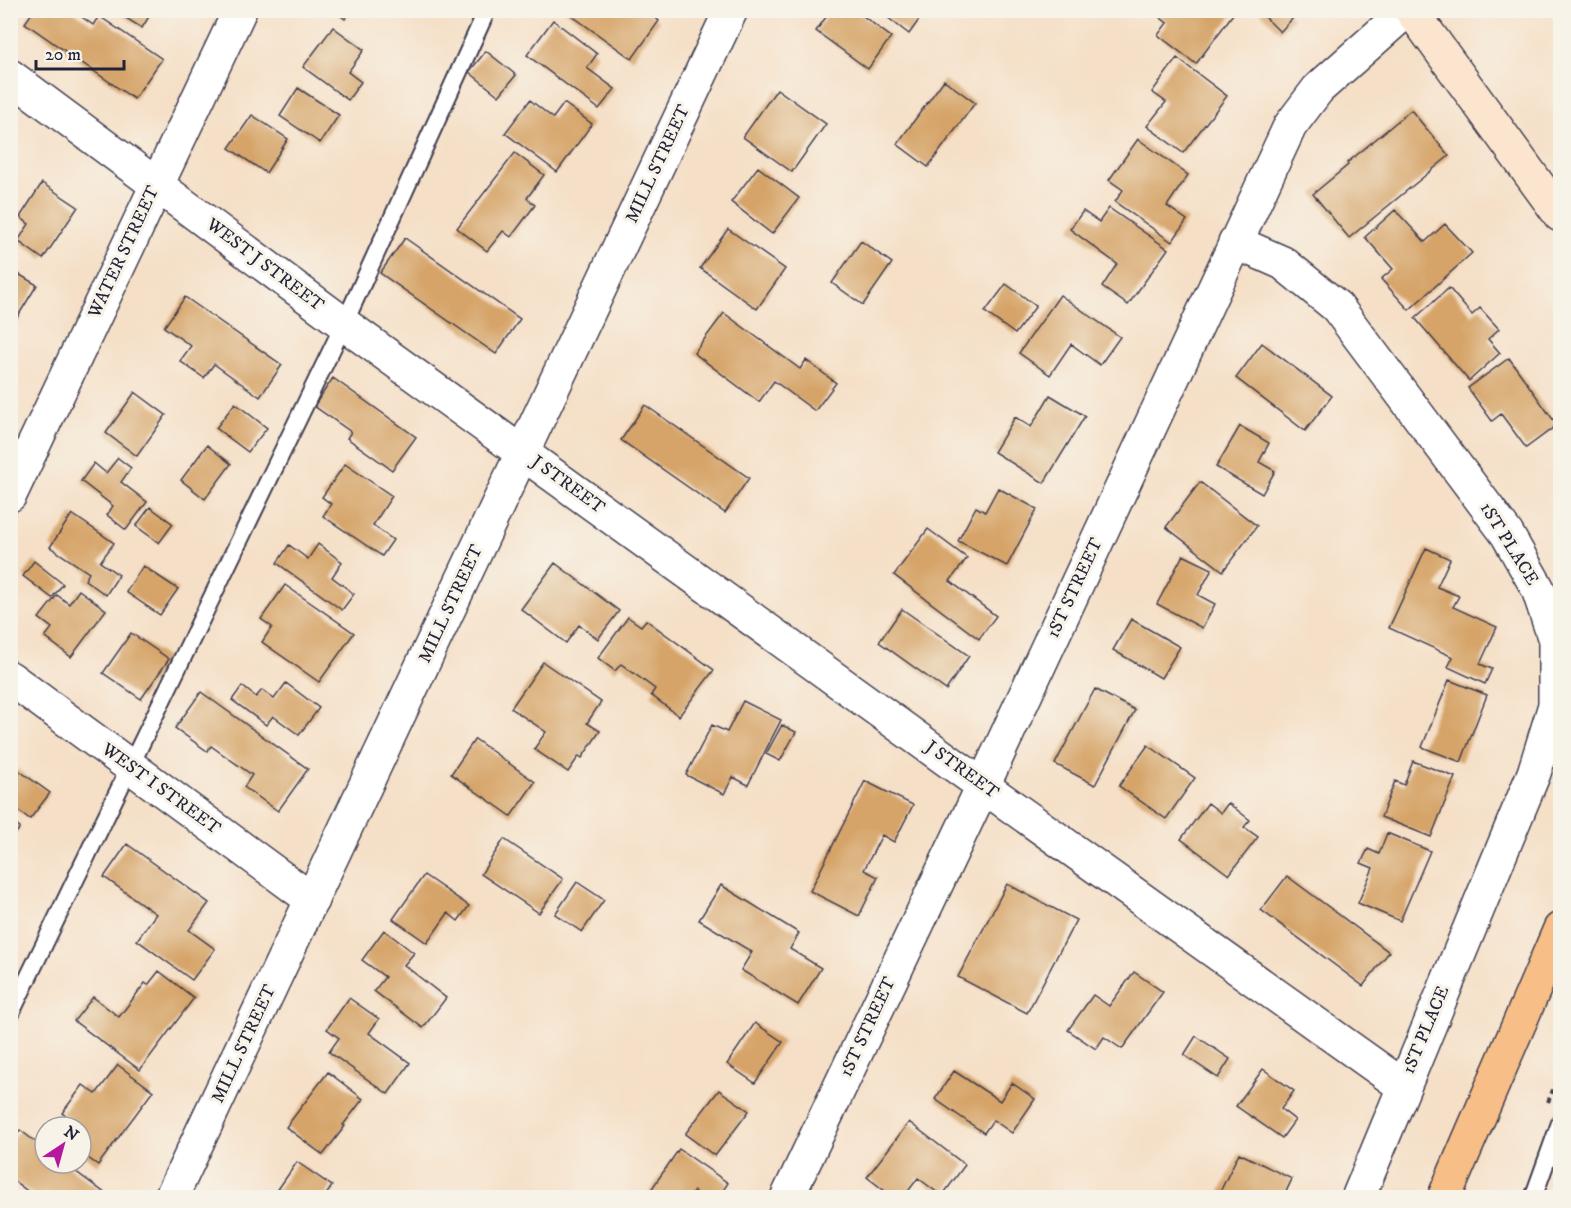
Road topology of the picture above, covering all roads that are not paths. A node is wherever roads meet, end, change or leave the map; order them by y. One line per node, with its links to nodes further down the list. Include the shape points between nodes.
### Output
1 (240, 10): 6 (street, WATER STREET)
2 (487, 10): 9 (lane)
3 (1409, 10): 7 (main road); 8 (street, 1ST STREET, via 1318,88 1290,126)
4 (728, 11): 10 (street, MILL STREET)
5 (10, 76): 6 (street, WEST J STREET)
6 (156, 184): 9 (street, WEST J STREET); 11 (street, WATER STREET)
7 (1560, 214)
8 (1235, 242): 14 (street, 1ST STREET); 18 (street, 1ST PLACE, via 1283,263 1337,307 1507,534 1538,589 1555,640 1555,705 1534,773)
9 (344, 324): 10 (street, WEST J STREET); 13 (lane)
10 (522, 452): 14 (street, J STREET); 15 (street, MILL STREET)
11 (10, 495)
12 (10, 678): 13 (street, WEST I STREET)
13 (131, 766): 15 (street, WEST I STREET); 17 (lane)
14 (983, 786): 18 (street, J STREET); 21 (street, 1ST STREET)
15 (312, 900): 20 (street, MILL STREET)
16 (1560, 929): 23 (main road)
17 (10, 1015)
18 (1403, 1086): 22 (street, 1ST PLACE)
19 (1560, 1123): 24 (lane)
20 (171, 1197)
21 (787, 1197)
22 (1358, 1197)
23 (1443, 1197)
24 (1533, 1197)

